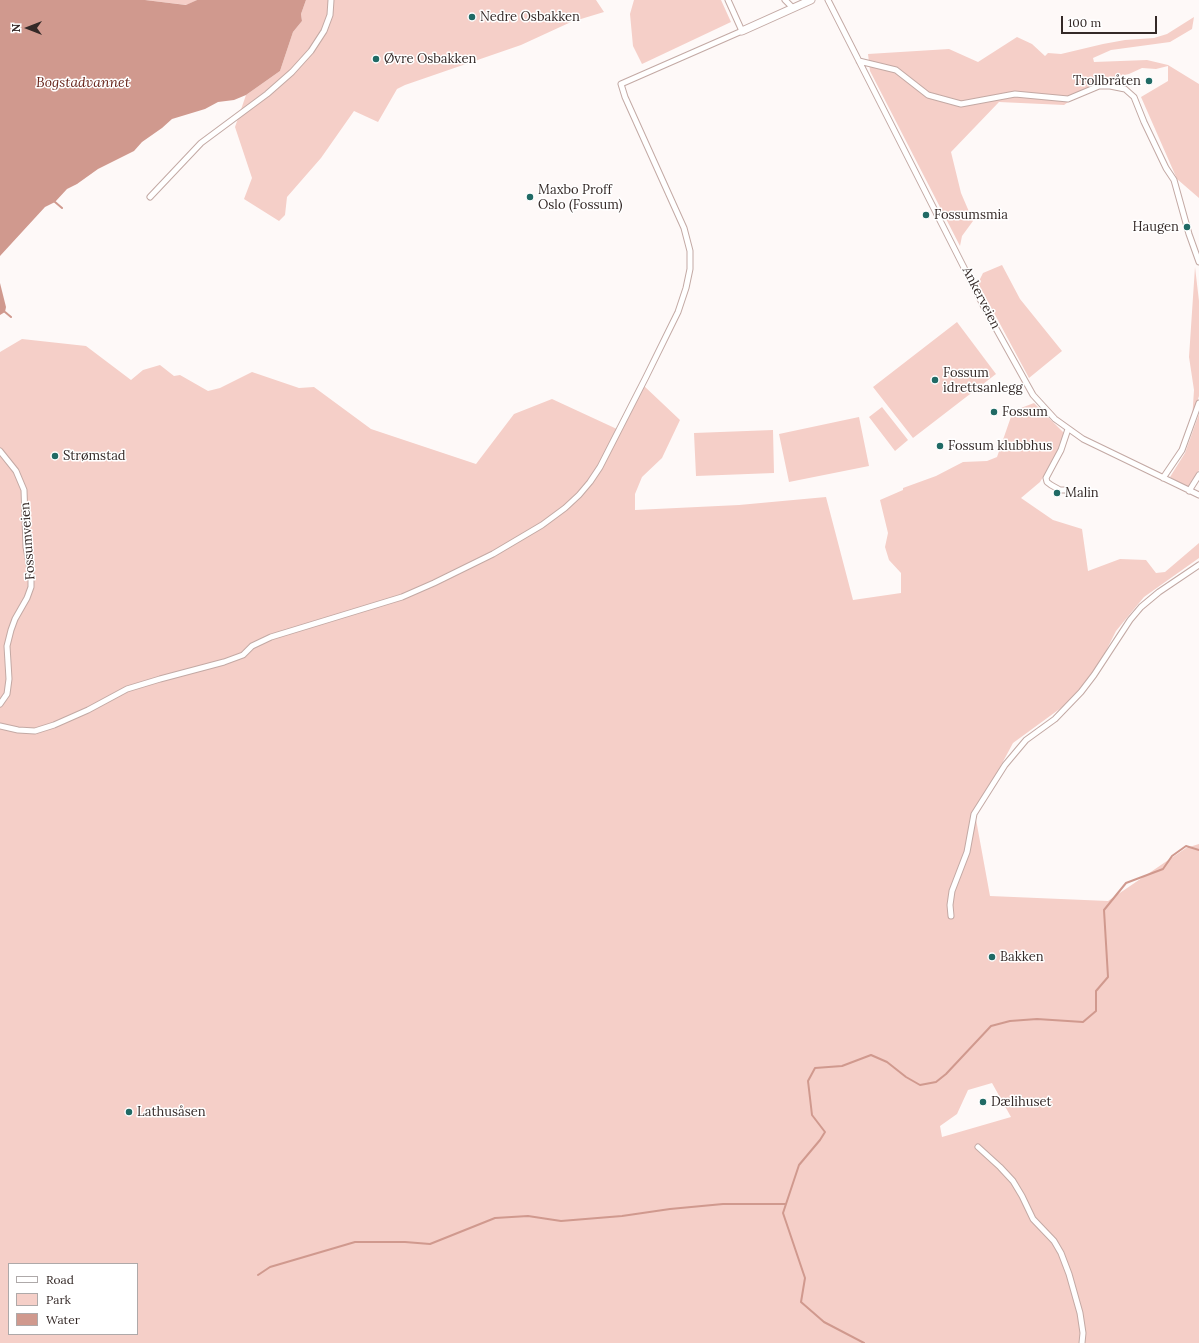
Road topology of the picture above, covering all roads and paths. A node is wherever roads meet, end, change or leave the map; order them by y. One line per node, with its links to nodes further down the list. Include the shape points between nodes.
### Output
1 (331, 0): 9 (street, via 330,14 324,31 311,51 292,72 201,143)
2 (728, 0): 7 (street)
3 (785, 0): 6 (street)
4 (811, 0): 6 (street)
5 (828, 0): 8 (street, Ankerveien)
6 (793, 8): 7 (street)
7 (742, 31): 21 (street, via 622,84 625,97 684,228 690,251 690,269 678,312 600,467 566,508 493,554 434,584 270,637 252,646 242,655 224,662 127,689 54,725 35,731)
8 (859, 61): 10 (street, via 896,70 928,95 960,104 1015,94 1068,99 1099,86 1125,89 1134,97 1174,180); 12 (street, Ankerveien, via 984,307 1033,395 1044,409)
9 (150, 197)
10 (1199, 262)
11 (1199, 403): 15 (street, via 1182,450)
12 (1068, 429): 15 (street, Ankerveien, via 1083,439); 16 (street, via 1061,450 1046,478 1051,485)
13 (0, 450): 20 (street, Fossumveien, via 16,471 24,490 26,547 31,587 11,630 7,646 7,694)
14 (1199, 475): 17 (street)
15 (1163, 478): 17 (street, Ankerveien)
16 (1065, 490)
17 (1189, 491): 18 (street, Ankerveien)
18 (1199, 496)
19 (1199, 565): 22 (street, via 1141,607 1081,692 1055,720 1026,740 1005,765 974,814 967,852 952,891)
20 (0, 704)
21 (0, 726)
22 (951, 916)
23 (978, 1147): 24 (street, via 1013,1181 1033,1219 1061,1253 1080,1313)
24 (1082, 1343)

